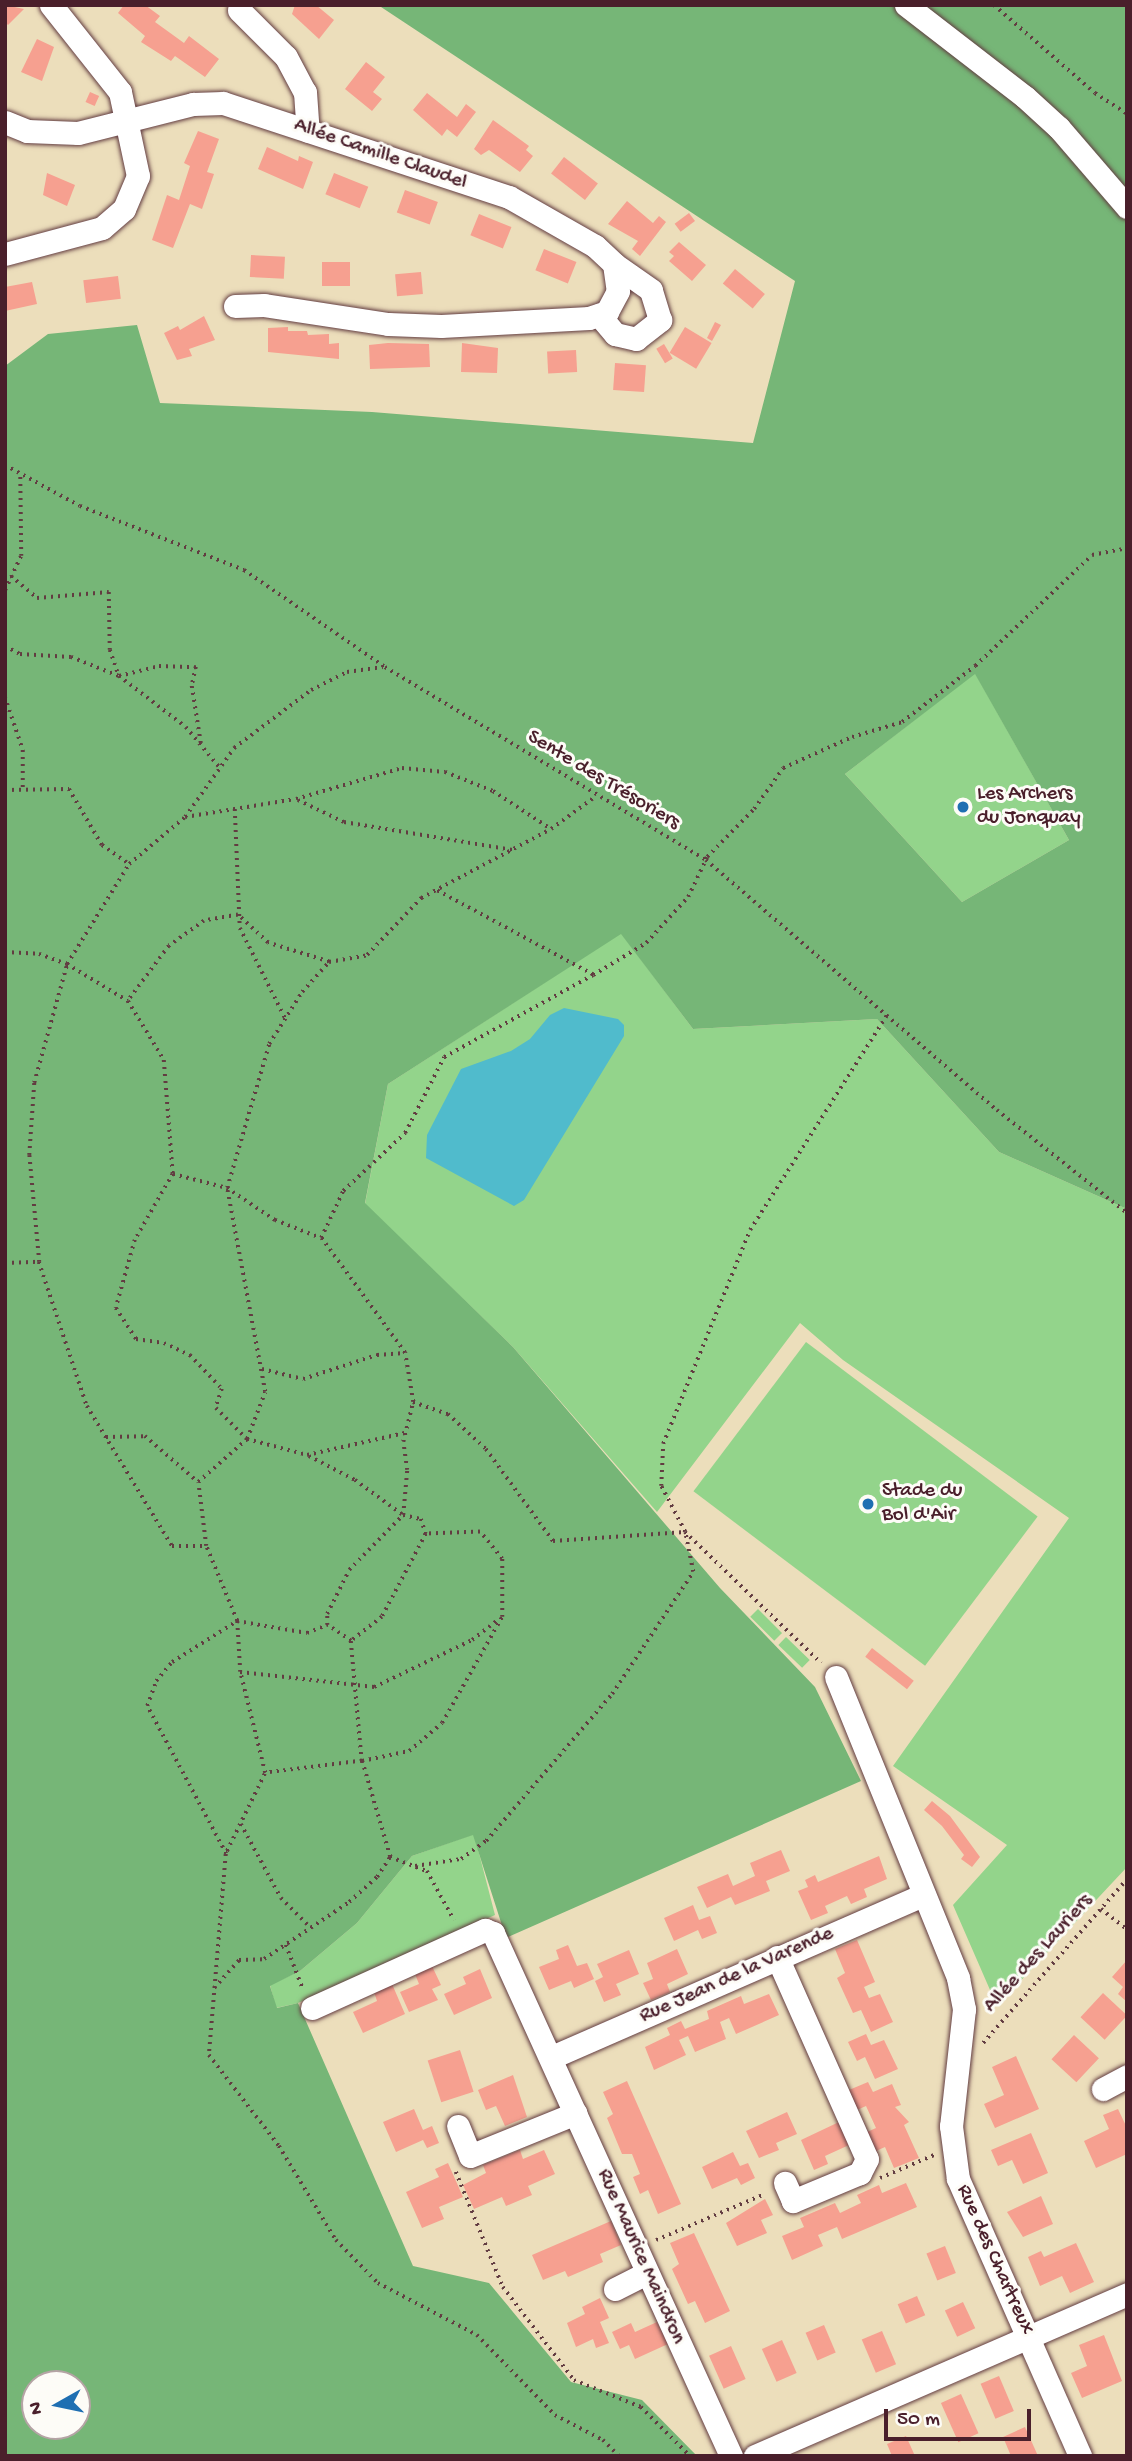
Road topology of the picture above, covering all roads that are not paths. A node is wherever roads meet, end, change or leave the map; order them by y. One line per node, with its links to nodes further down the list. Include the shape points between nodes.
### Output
1 (51, 5): 4 (street, via 107,71)
2 (906, 5): 7 (street, via 1026,97)
3 (239, 10): 6 (street, via 286,57 306,92)
4 (129, 120): 5 (street, Allée Camille Claudel, via 78,132 27,131); 6 (street, Allée Camille Claudel, via 193,104 223,103); 8 (street, via 138,176 124,209 102,228)
5 (5, 122)
6 (308, 131): 9 (street, Allée Camille Claudel, via 509,197 595,246)
7 (1127, 207)
8 (5, 254)
9 (614, 264): 11 (street, via 618,291 607,312); 11 (street, Allée Camille Claudel, via 651,290 660,320 636,339 615,334)
10 (235, 306): 11 (street, via 441,326)
11 (598, 315)
12 (835, 1677): 13 (street, Rue des Chartreux)
13 (923, 1895): 14 (street, Rue Jean de la Varende); 25 (street, Rue des Chartreux, via 958,1978 964,2008 952,2099 958,2179)
14 (777, 1958): 16 (street, Rue Jean de la Varende); 21 (street, via 867,2159 860,2173 793,2201)
15 (312, 2008): 16 (street, Rue Maurice Maindron, via 485,1930 493,1933)
16 (552, 2057): 19 (street, Rue Maurice Maindron)
17 (1127, 2076): 18 (street)
18 (1103, 2089)
19 (576, 2113): 20 (street, via 470,2156); 22 (street, Rue Maurice Maindron)
20 (458, 2126)
21 (775, 2189)
22 (647, 2273): 23 (street); 26 (street, Rue Maurice Maindron)
23 (615, 2289)
24 (1127, 2294): 25 (street)
25 (1027, 2335): 27 (street); 28 (street, Rue des Chartreux)
26 (731, 2456)
27 (755, 2456)
28 (1080, 2456)

